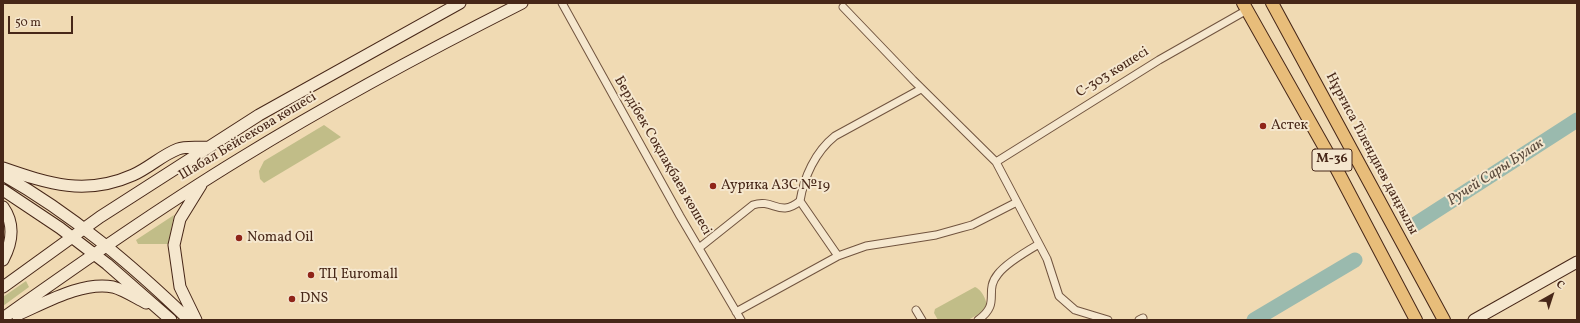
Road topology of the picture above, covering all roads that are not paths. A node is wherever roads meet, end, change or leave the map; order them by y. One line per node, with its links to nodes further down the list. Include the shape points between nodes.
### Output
1 (460, 3): 8 (main road, Шабал Бейсекова көшесі, via 344,66)
2 (522, 3): 14 (main road, Шабал Бейсекова көшесі, via 366,84)
3 (562, 3): 23 (street, Бердібек Соқпақбаев көшесі)
4 (1274, 5): 9 (main road, Нұрғиса Тілендиев даңғылы / M-36)
5 (1245, 6): 10 (street, С-303 көшесі); 11 (main road, M-36)
6 (843, 7): 7 (street)
7 (921, 89): 10 (street); 16 (street, via 835,136 823,146 802,187)
8 (209, 147): 12 (main road, via 179,149 134,175 113,183 91,187 53,184); 19 (main road, Шабал Бейсекова көшесі)
9 (1355, 156): 11 (main road); 41 (main road, Нұрғиса Тілендиев даңғылы / M-36)
10 (996, 162): 17 (street)
11 (1335, 166): 40 (main road, M-36)
12 (3, 168)
13 (3, 175): 19 (main road)
14 (203, 182): 22 (main road, Шабал Бейсекова көшесі); 35 (main road, via 180,219 174,245 180,287)
15 (3, 190): 20 (main road)
16 (800, 201): 23 (street, via 785,210 761,202 753,205); 25 (street)
17 (1017, 202): 21 (street); 25 (street, via 972,225 936,235 866,246)
18 (3, 207): 26 (main road, via 8,213 12,235)
19 (84, 228): 20 (main road, Шабал Бейсекова көшесі); 22 (main road)
20 (71, 237): 24 (main road); 28 (main road, Шабал Бейсекова көшесі)
21 (1039, 244): 38 (street, via 998,273 991,291 991,306 988,313); 39 (street, via 1047,259 1058,296 1075,310)
22 (106, 246): 24 (main road, Шабал Бейсекова көшесі); 34 (main road)
23 (699, 248): 31 (street, Бердібек Соқпақбаев көшесі)
24 (94, 254): 29 (main road); 32 (main road, Шабал Бейсекова көшесі)
25 (838, 256): 31 (street)
26 (3, 260)
27 (1577, 262): 42 (main road)
28 (3, 287)
29 (160, 310): 32 (main road, via 114,288 98,285 82,288); 33 (main road)
30 (916, 310): 37 (street)
31 (736, 312): 36 (street, Бердібек Соқпақбаев көшесі)
32 (3, 319)
33 (172, 320)
34 (189, 320)
35 (196, 320)
36 (741, 320)
37 (922, 320)
38 (978, 320)
39 (1108, 320)
40 (1416, 320)
41 (1444, 320)
42 (1474, 320)

